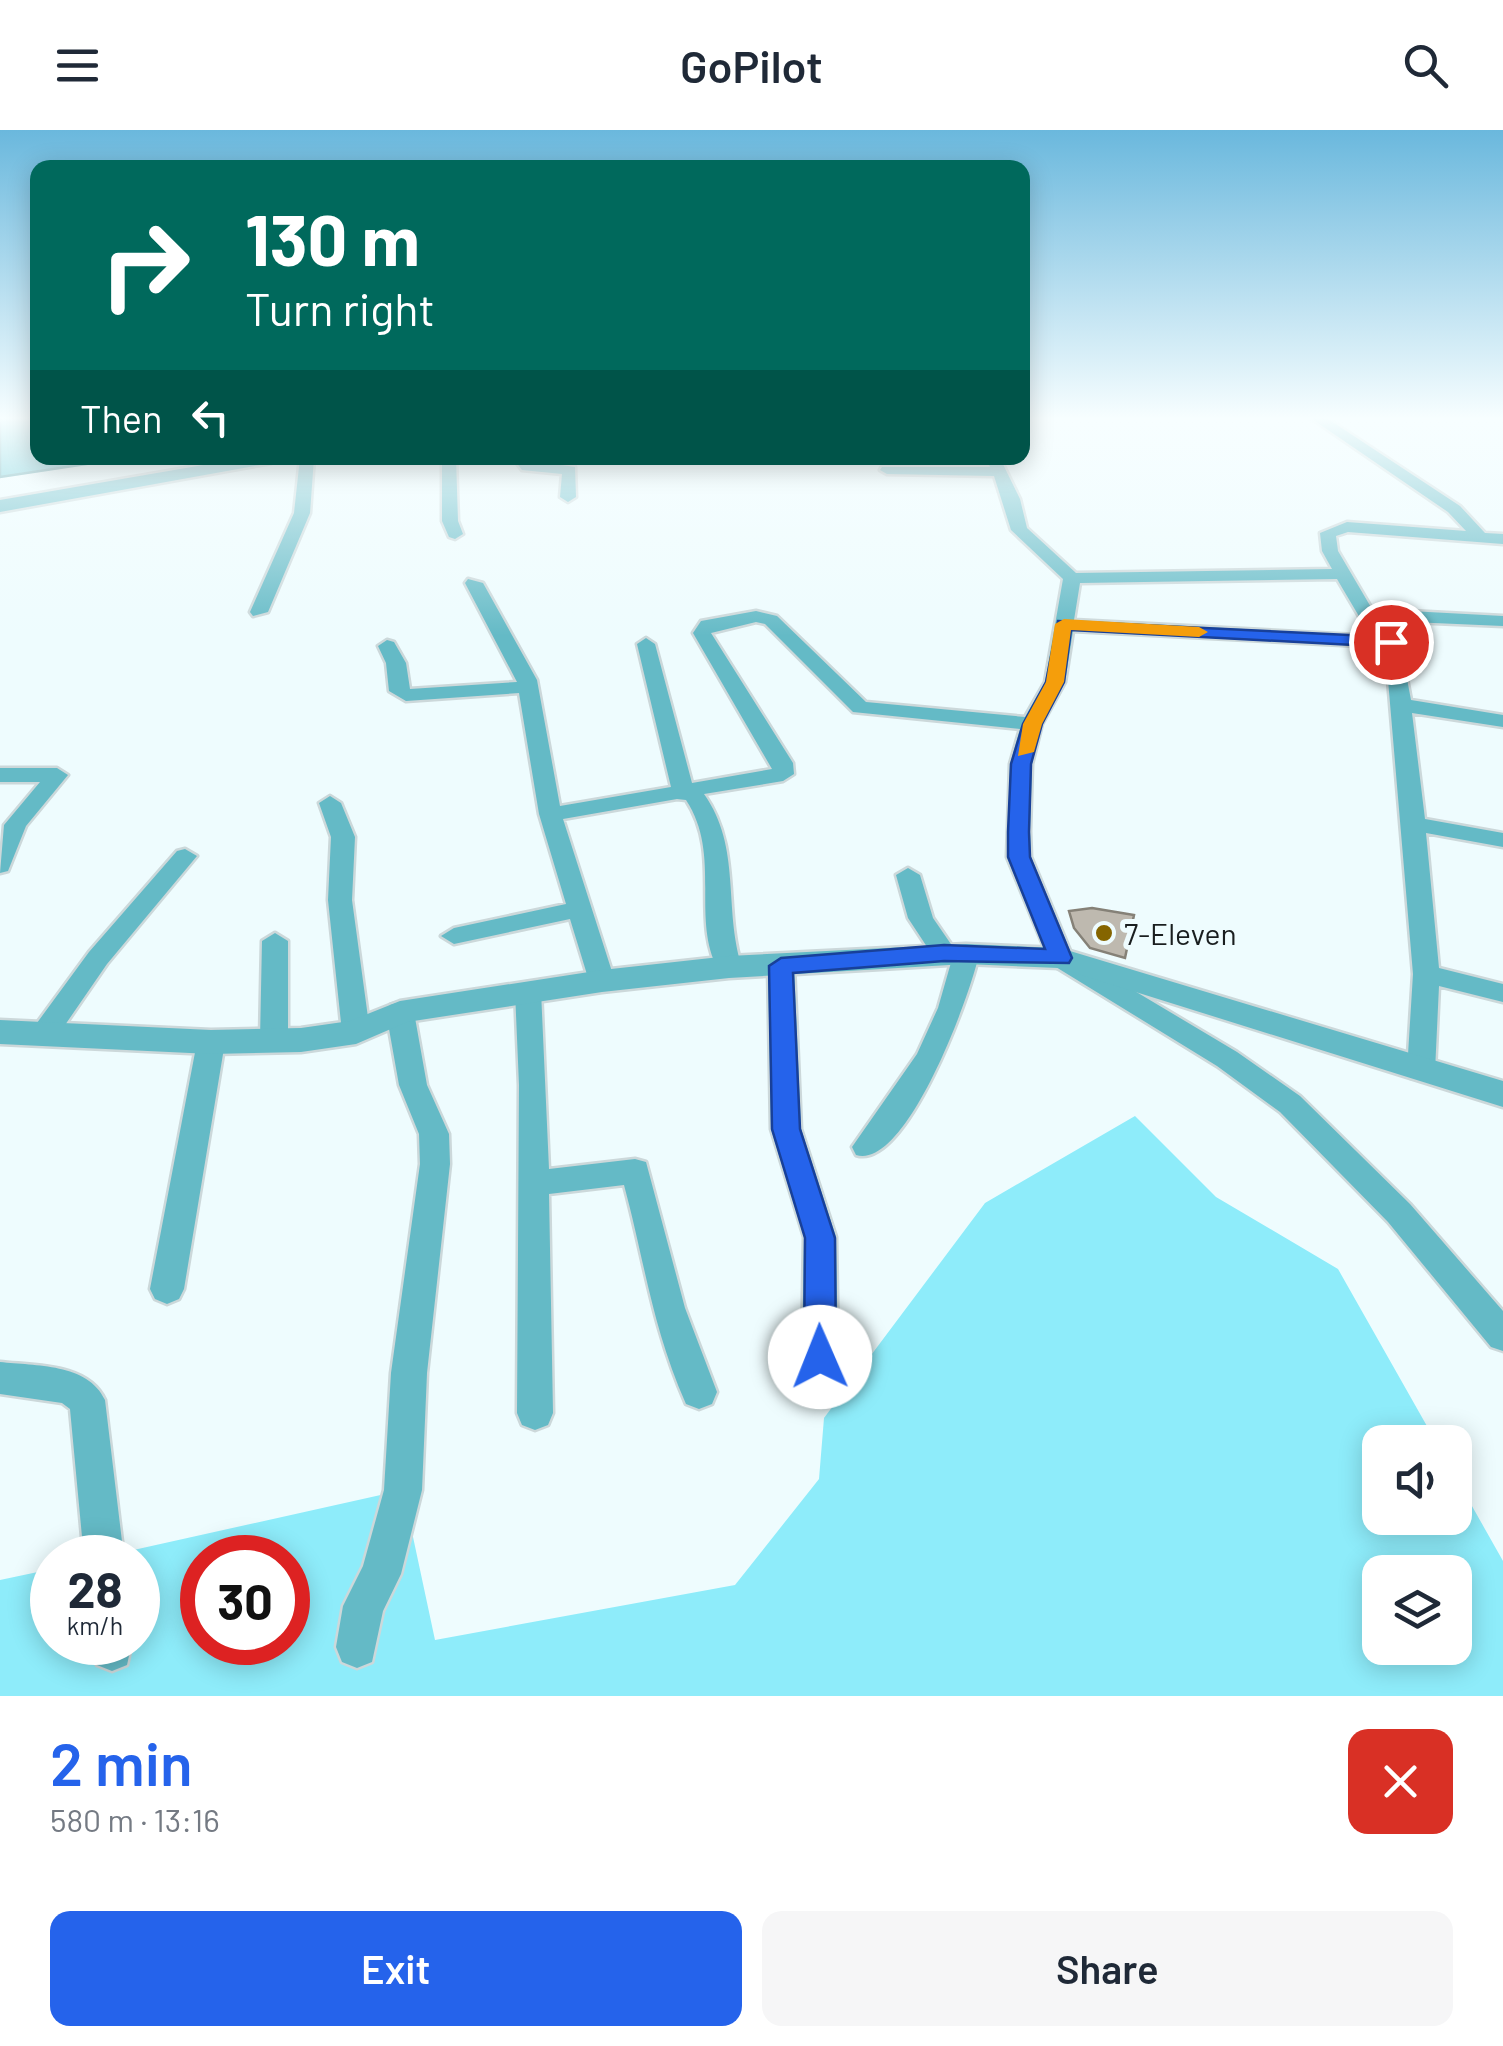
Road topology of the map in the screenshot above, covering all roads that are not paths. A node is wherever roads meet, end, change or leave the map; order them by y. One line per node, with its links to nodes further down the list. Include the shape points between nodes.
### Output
1 (90, 490): 8 (street)
2 (305, 490): 15 (street, via 302,513)
3 (450, 490): 9 (street)
4 (568, 490): 7 (street)
5 (1005, 490): 13 (street, via 1019,530)
6 (1426, 490): 10 (street)
7 (568, 496)
8 (0, 506)
9 (455, 534)
10 (1480, 537): 11 (street); 12 (street, via 1347,528 1328,533)
11 (1503, 539)
12 (1341, 574): 13 (street); 16 (street, via 1366,614)
13 (1072, 578): 18 (street)
14 (474, 583): 22 (street)
15 (259, 612)
16 (1377, 615): 17 (street); 19 (street)
17 (1503, 621)
18 (1064, 624): 19 (street); 25 (street, via 1055,682)
19 (1391, 642): 23 (street)
20 (646, 644): 27 (street)
21 (387, 646): 22 (street, via 399,692 406,695)
22 (526, 687): 30 (street)
23 (1401, 704): 24 (street); 31 (street)
24 (1503, 721)
25 (1032, 724): 27 (street, via 860,708 771,620 756,616 708,625 702,634 784,768 777,778); 40 (street, via 1021,764 1019,857)
26 (0, 775): 29 (street, via 57,775)
27 (688, 794): 30 (street); 42 (street, via 715,839 721,946)
28 (330, 802): 49 (street, via 343,836 340,900)
29 (11, 813): 34 (street)
30 (550, 814): 36 (street)
31 (1414, 824): 32 (street); 43 (street)
32 (1503, 840)
33 (185, 856): 51 (street)
34 (0, 866)
35 (908, 876): 39 (street, via 921,918)
36 (578, 910): 37 (street); 44 (street)
37 (454, 936)
38 (275, 940): 52 (street)
39 (955, 953): 40 (street); 41 (street); 57 (street, via 961,984 936,1051)
40 (1060, 958): 48 (street); 54 (street)
41 (781, 966): 42 (street); 61 (street, via 786,1129 820,1238)
42 (729, 967): 44 (street)
43 (1426, 974): 46 (street); 55 (street)
44 (602, 981): 45 (street)
45 (528, 991): 47 (street); 58 (street)
46 (1503, 993)
47 (400, 1012): 49 (street); 66 (street, via 412,1085 434,1134 435,1164 409,1374 403,1490 385,1563 363,1606)
48 (1230, 1012): 54 (street, via 1208,1014 1201,1029); 55 (street)
49 (356, 1032): 52 (street)
50 (0, 1033): 51 (street)
51 (44, 1034): 53 (street)
52 (274, 1040): 53 (street)
53 (210, 1042): 59 (street)
54 (1227, 1059): 60 (street, via 1290,1104 1399,1213)
55 (1421, 1071): 56 (street)
56 (1503, 1094)
57 (867, 1146)
58 (532, 1184): 63 (street, via 635,1171 677,1344); 64 (street)
59 (167, 1289)
60 (1503, 1336)
61 (820, 1357)
62 (0, 1378): 65 (street, via 69,1388 87,1400)
63 (699, 1392)
64 (534, 1413)
65 (102, 1535)
66 (357, 1647)

